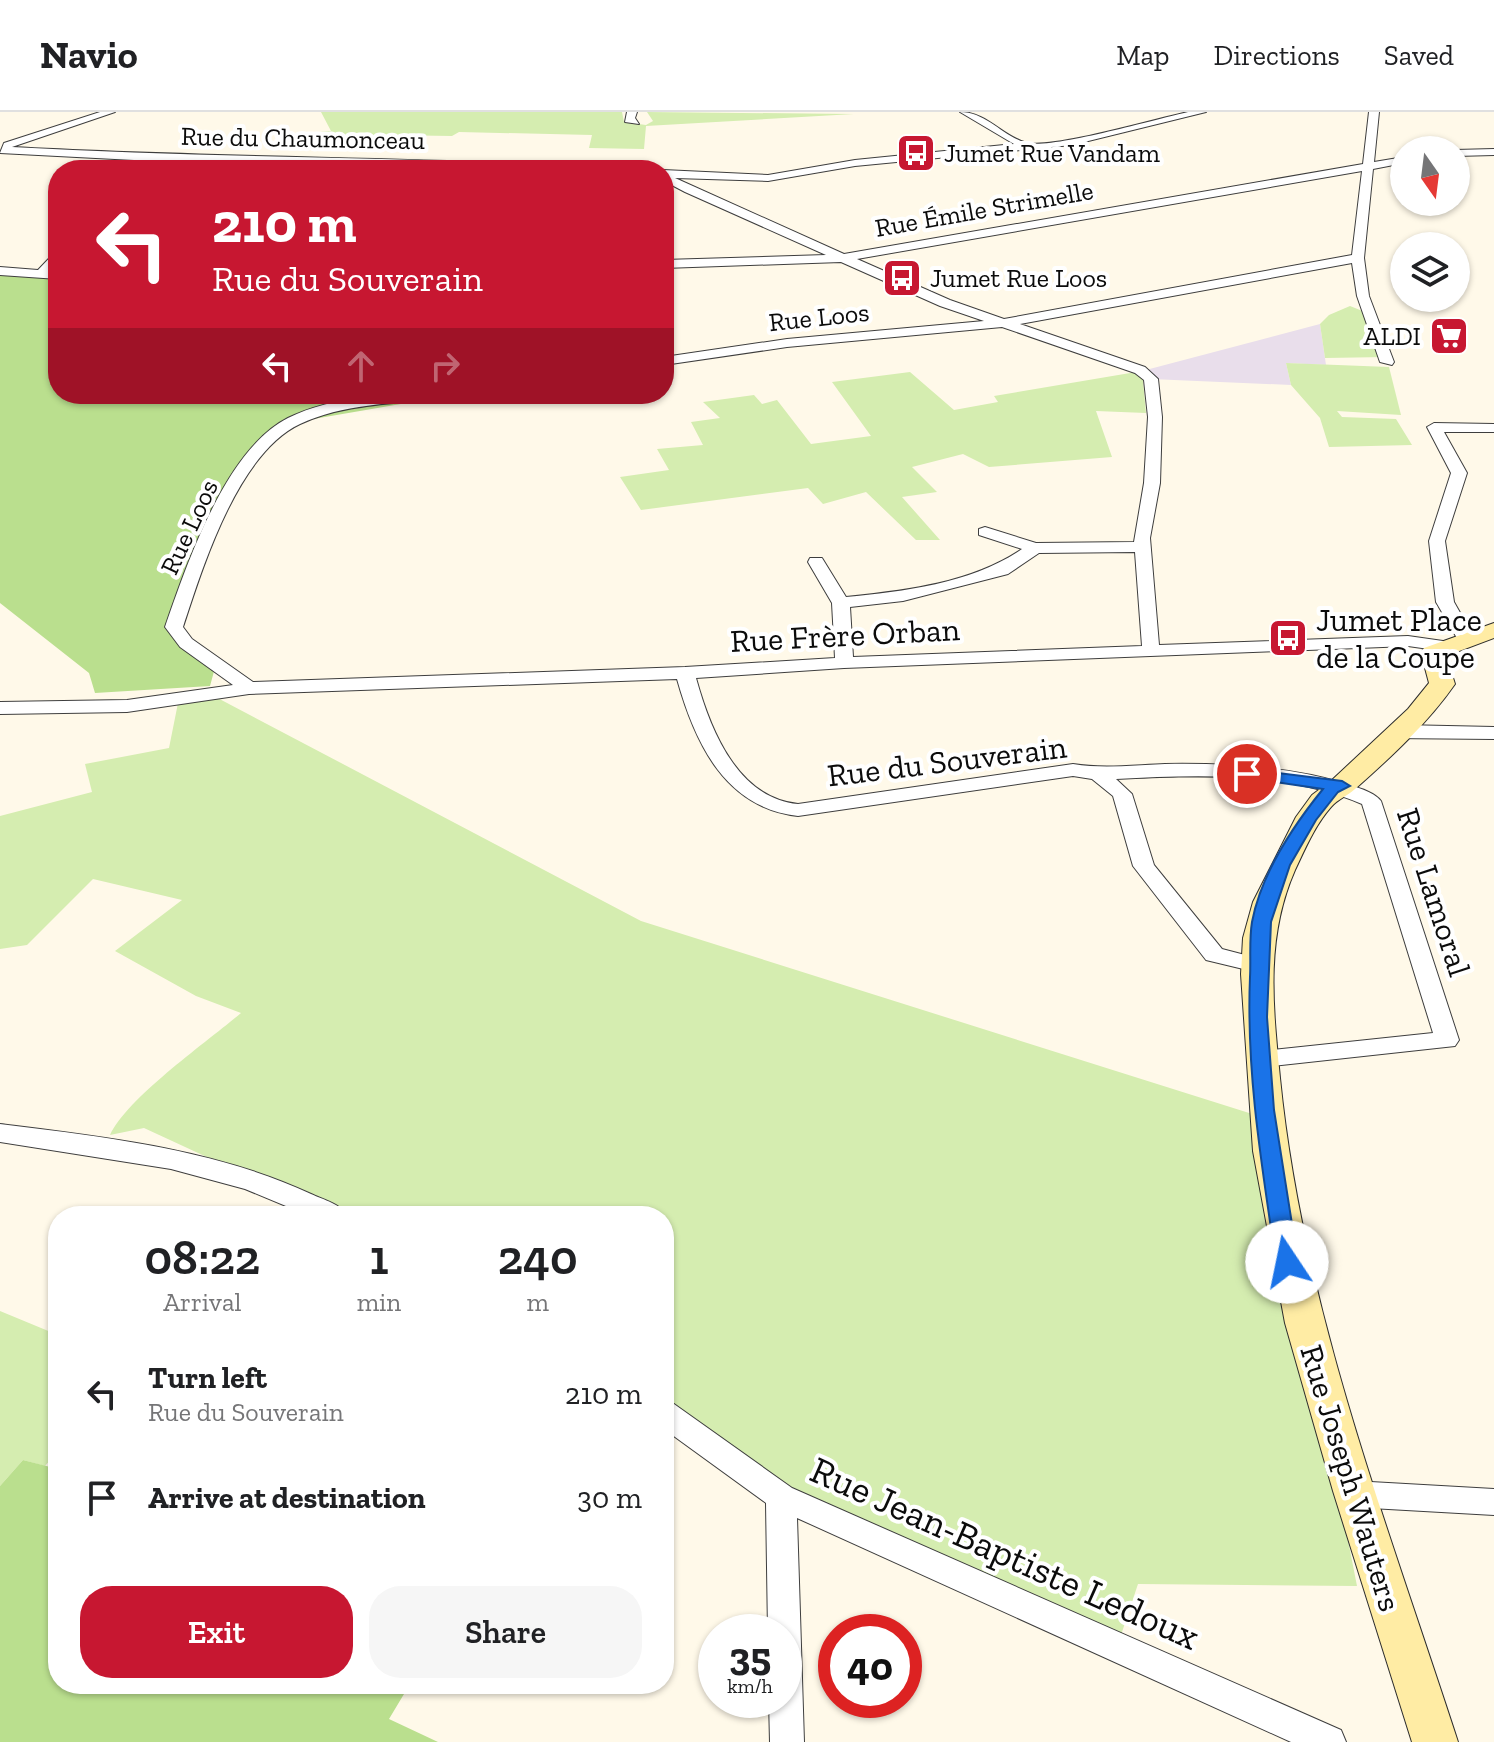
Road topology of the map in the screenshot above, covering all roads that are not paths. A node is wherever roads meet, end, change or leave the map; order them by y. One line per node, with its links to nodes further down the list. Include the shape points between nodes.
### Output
1 (110, 112): 7 (street)
2 (965, 112): 6 (street)
3 (1201, 112): 5 (street)
4 (1374, 112): 14 (street)
5 (1184, 114): 6 (street, via 1095,139)
6 (1027, 147): 15 (street, via 855,163 768,178)
7 (0, 149): 10 (street, Rue du Chaumonceau)
8 (1494, 152): 9 (street)
9 (1470, 153)
10 (134, 157): 11 (street); 12 (street, Rue du Chaumonceau)
11 (132, 160)
12 (281, 160)
13 (1390, 162): 14 (street, Rue Émile Strimelle)
14 (1368, 166): 17 (street, Rue Émile Strimelle); 18 (street)
15 (674, 174)
16 (674, 182): 17 (street)
17 (843, 258): 19 (street, Rue Émile Strimelle); 24 (street)
18 (1358, 258): 24 (street, Rue Loos); 26 (street, via 1363,296)
19 (674, 264)
20 (48, 266): 22 (street)
21 (0, 271): 22 (street)
22 (41, 275): 23 (street)
23 (48, 275)
24 (1004, 323): 25 (street, Rue Loos, via 787,343); 30 (street, via 1140,370 1151,379 1152,483)
25 (674, 360)
26 (1387, 362)
27 (372, 404): 39 (street, Rue Loos, via 320,412 290,423 268,440 240,475 186,589 174,627 186,643)
28 (1494, 428): 35 (street, via 1434,427 1459,473 1437,541)
29 (985, 532): 31 (street)
30 (1143, 547): 31 (street); 36 (street)
31 (1035, 548): 33 (street, via 1002,570 903,596)
32 (816, 562): 33 (street)
33 (841, 603): 37 (street)
34 (1494, 630): 35 (street)
35 (1455, 644): 36 (street, Rue Frère Orban, via 1408,641); 42 (street, Rue Joseph Wauters, via 1433,653 1442,684)
36 (1151, 652): 37 (street, Rue Frère Orban)
37 (844, 663): 38 (street, Rue Frère Orban)
38 (685, 673): 39 (street, Rue Frère Orban); 43 (street, Rue du Souverain, via 695,711 722,764 769,805 798,810 1073,770)
39 (249, 688): 40 (street, Rue Frère Orban, via 127,706)
40 (0, 708)
41 (1494, 733): 42 (street)
42 (1396, 734): 44 (street, Rue Joseph Wauters)
43 (1100, 776): 44 (street, Rue du Souverain, via 1164,770); 45 (street, via 1122,794 1144,866 1214,955)
44 (1342, 786): 45 (street, Rue Joseph Wauters, via 1332,789 1308,818 1282,865 1262,922); 46 (street, Rue Lamoral, via 1371,801 1447,1040)
45 (1260, 966): 46 (street, Rue Joseph Wauters)
46 (1262, 1059): 50 (street, Rue Joseph Wauters, via 1268,1148 1284,1248)
47 (0, 1133): 48 (street, via 118,1146 215,1169)
48 (315, 1206)
49 (674, 1420): 51 (street, Rue Jean-Baptiste Ledoux)
50 (1353, 1494): 52 (street); 55 (street, Rue Joseph Wauters)
51 (781, 1497): 53 (street); 54 (street, Rue Jean-Baptiste Ledoux)
52 (1494, 1502)
53 (787, 1742)
54 (1329, 1742)
55 (1435, 1742)

